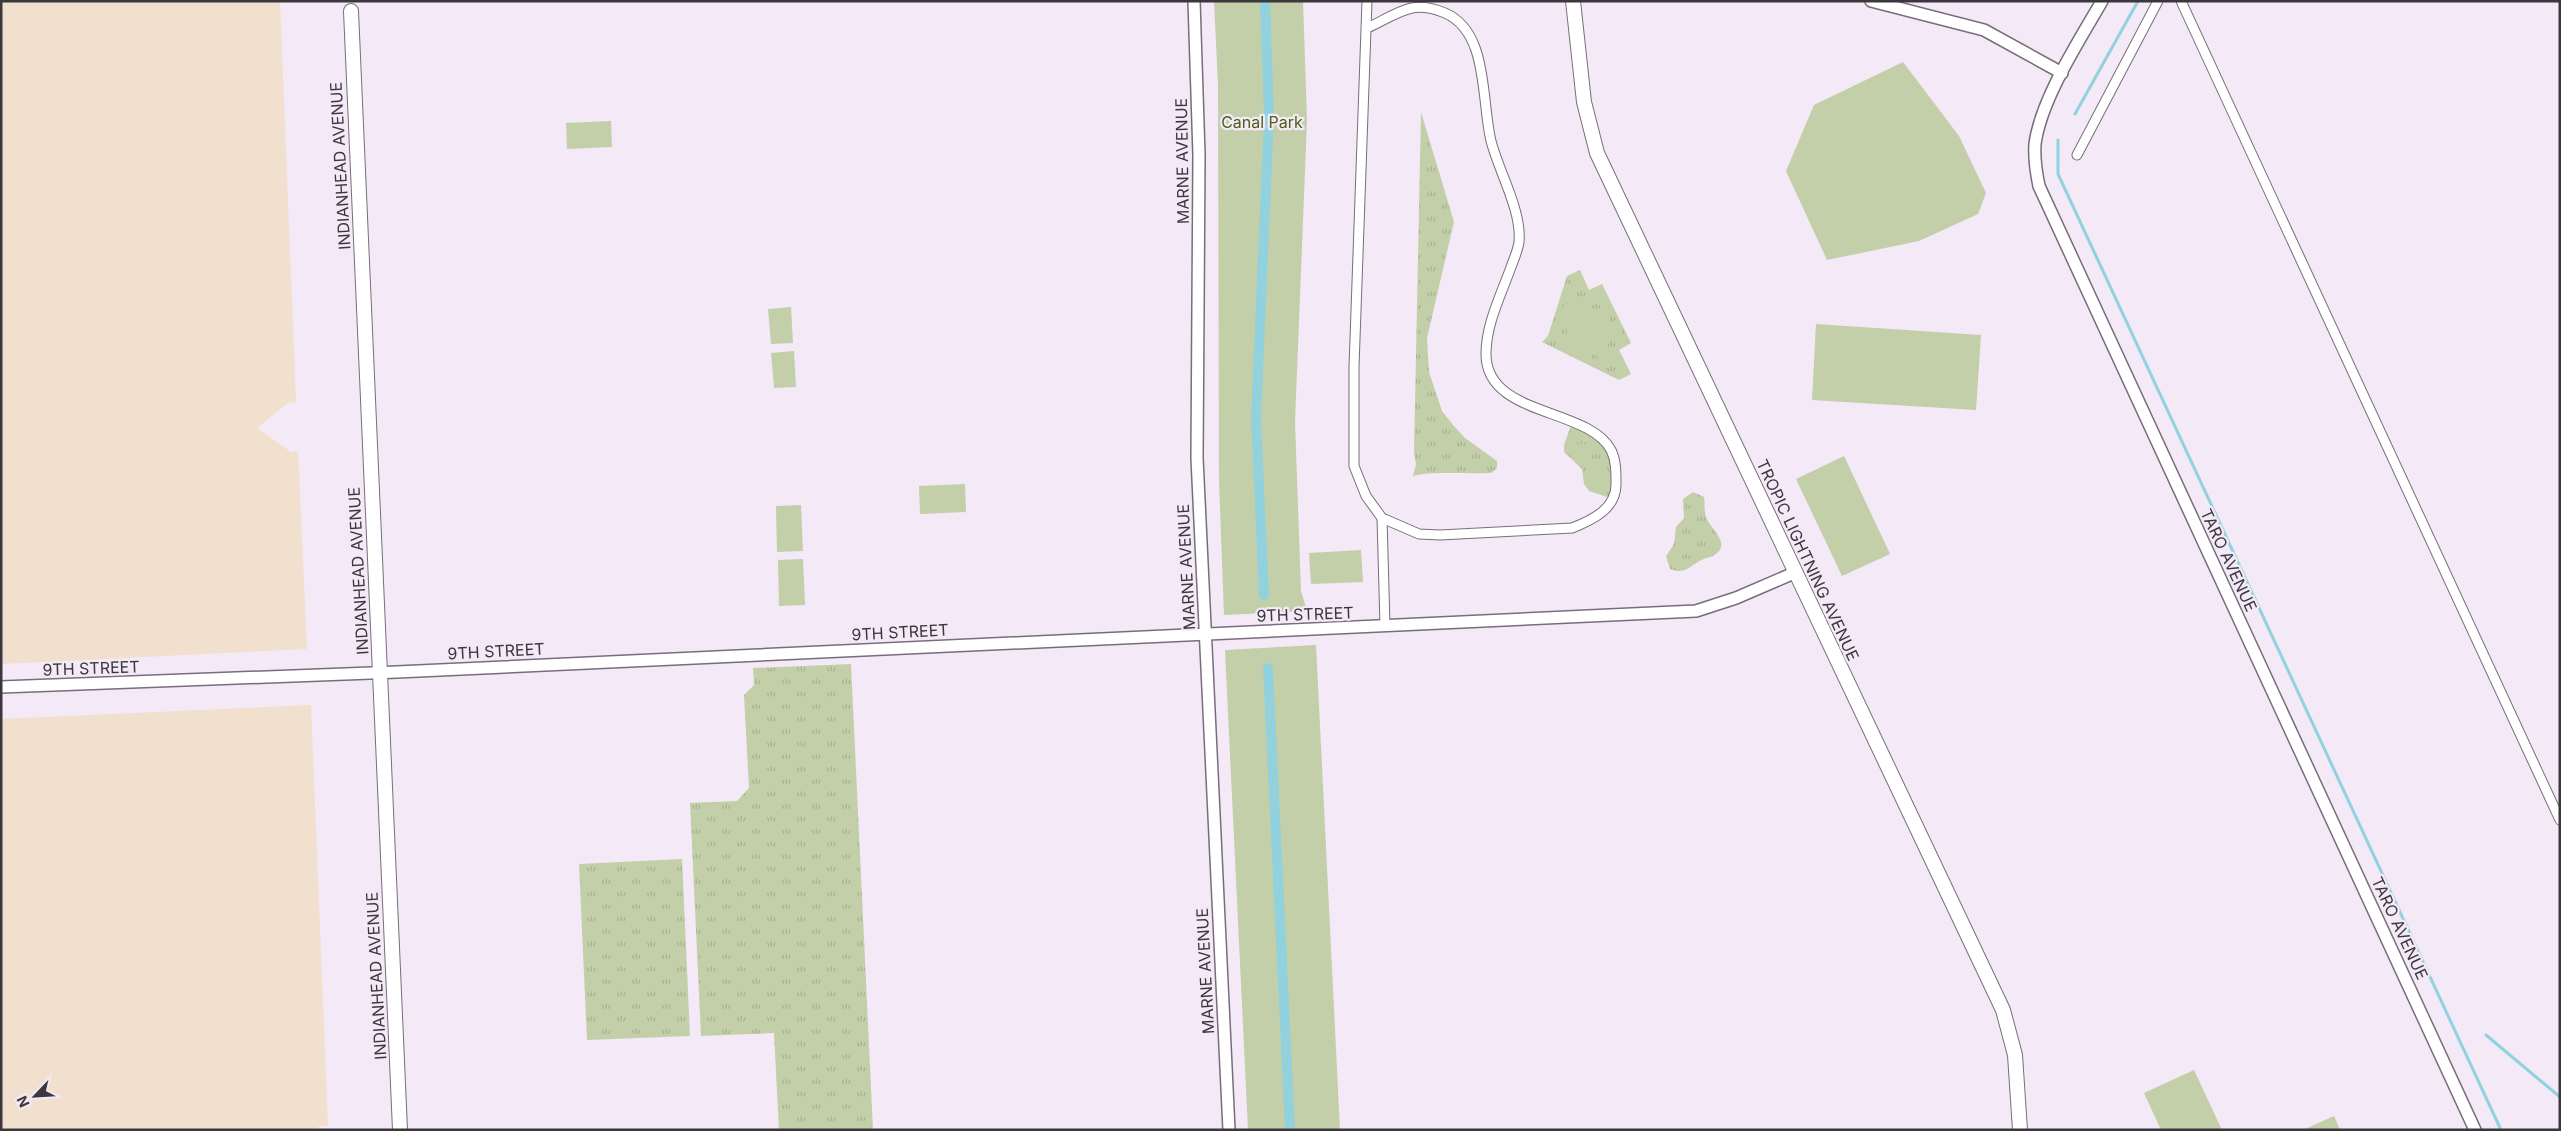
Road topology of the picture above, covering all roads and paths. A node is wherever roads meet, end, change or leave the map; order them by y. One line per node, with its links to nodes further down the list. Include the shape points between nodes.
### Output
1 (1194, 1): 15 (street, MARNE AVENUE, via 1199,155 1197,458)
2 (1367, 1): 9 (street)
3 (1573, 1): 13 (main road, TROPIC LIGHTNING AVENUE, via 1584,102 1597,152)
4 (1871, 1): 10 (street, via 1984,30)
5 (2102, 1): 10 (street, TARO AVENUE)
6 (2158, 1): 11 (street)
7 (2182, 1): 18 (street)
8 (350, 4): 16 (main road, INDIANHEAD AVENUE)
9 (1367, 28): 12 (street, via 1354,367 1354,466 1366,496); 12 (street, via 1411,8 1435,8 1455,18 1475,42 1486,119 1519,227 1519,244 1488,335 1486,356 1490,372 1516,400 1602,439 1610,448 1616,471 1615,493 1604,511 1591,521 1572,528 1419,534)
10 (2062, 72): 22 (street, TARO AVENUE, via 2038,127 2035,167 2039,186)
11 (2077, 155)
12 (1382, 518): 14 (street)
13 (1794, 573): 14 (street, 9TH STREET, via 1696,611); 21 (main road, TROPIC LIGHTNING AVENUE, via 2002,1010 2014,1055)
14 (1385, 626): 15 (street, 9TH STREET)
15 (1206, 634): 16 (street, 9TH STREET); 20 (street, MARNE AVENUE)
16 (380, 673): 17 (street, 9TH STREET); 19 (main road, INDIANHEAD AVENUE)
17 (1, 687)
18 (2560, 820)
19 (400, 1130)
20 (1229, 1130)
21 (2020, 1130)
22 (2475, 1130)

